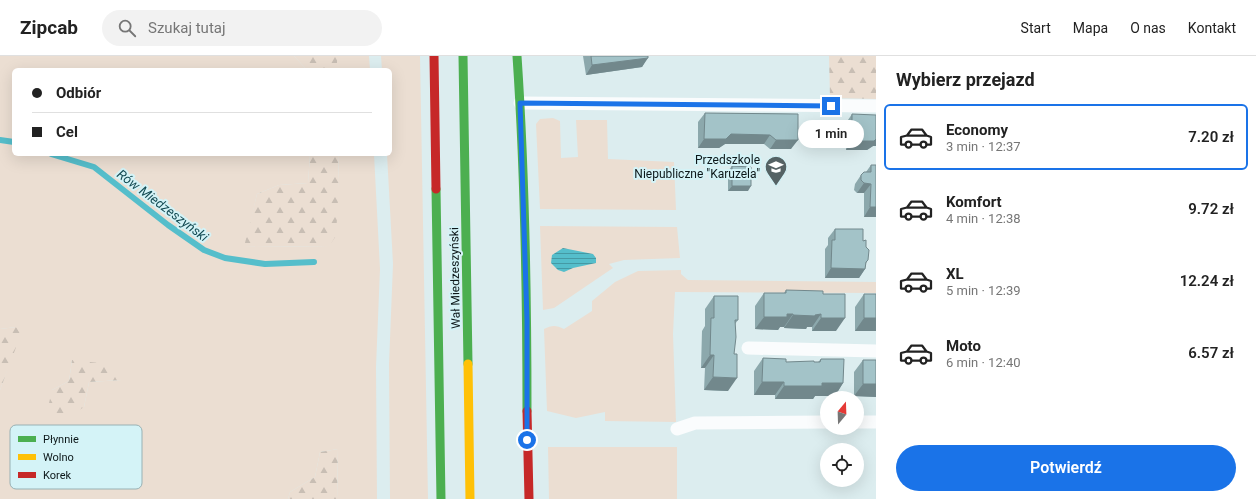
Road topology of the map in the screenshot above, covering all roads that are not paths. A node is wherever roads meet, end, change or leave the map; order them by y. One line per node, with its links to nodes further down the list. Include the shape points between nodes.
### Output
1 (434, 56): 12 (main road, Wał Miedzeszyński)
2 (463, 56): 13 (main road, Wał Miedzeszyński)
3 (517, 56): 4 (main road)
4 (520, 103): 5 (lane); 14 (main road, via 527,320)
5 (876, 106)
6 (748, 348): 7 (lane)
7 (876, 351)
8 (820, 422): 11 (lane, via 695,423)
9 (864, 422): 10 (lane)
10 (876, 422)
11 (677, 429)
12 (441, 499)
13 (470, 499)
14 (529, 499)

